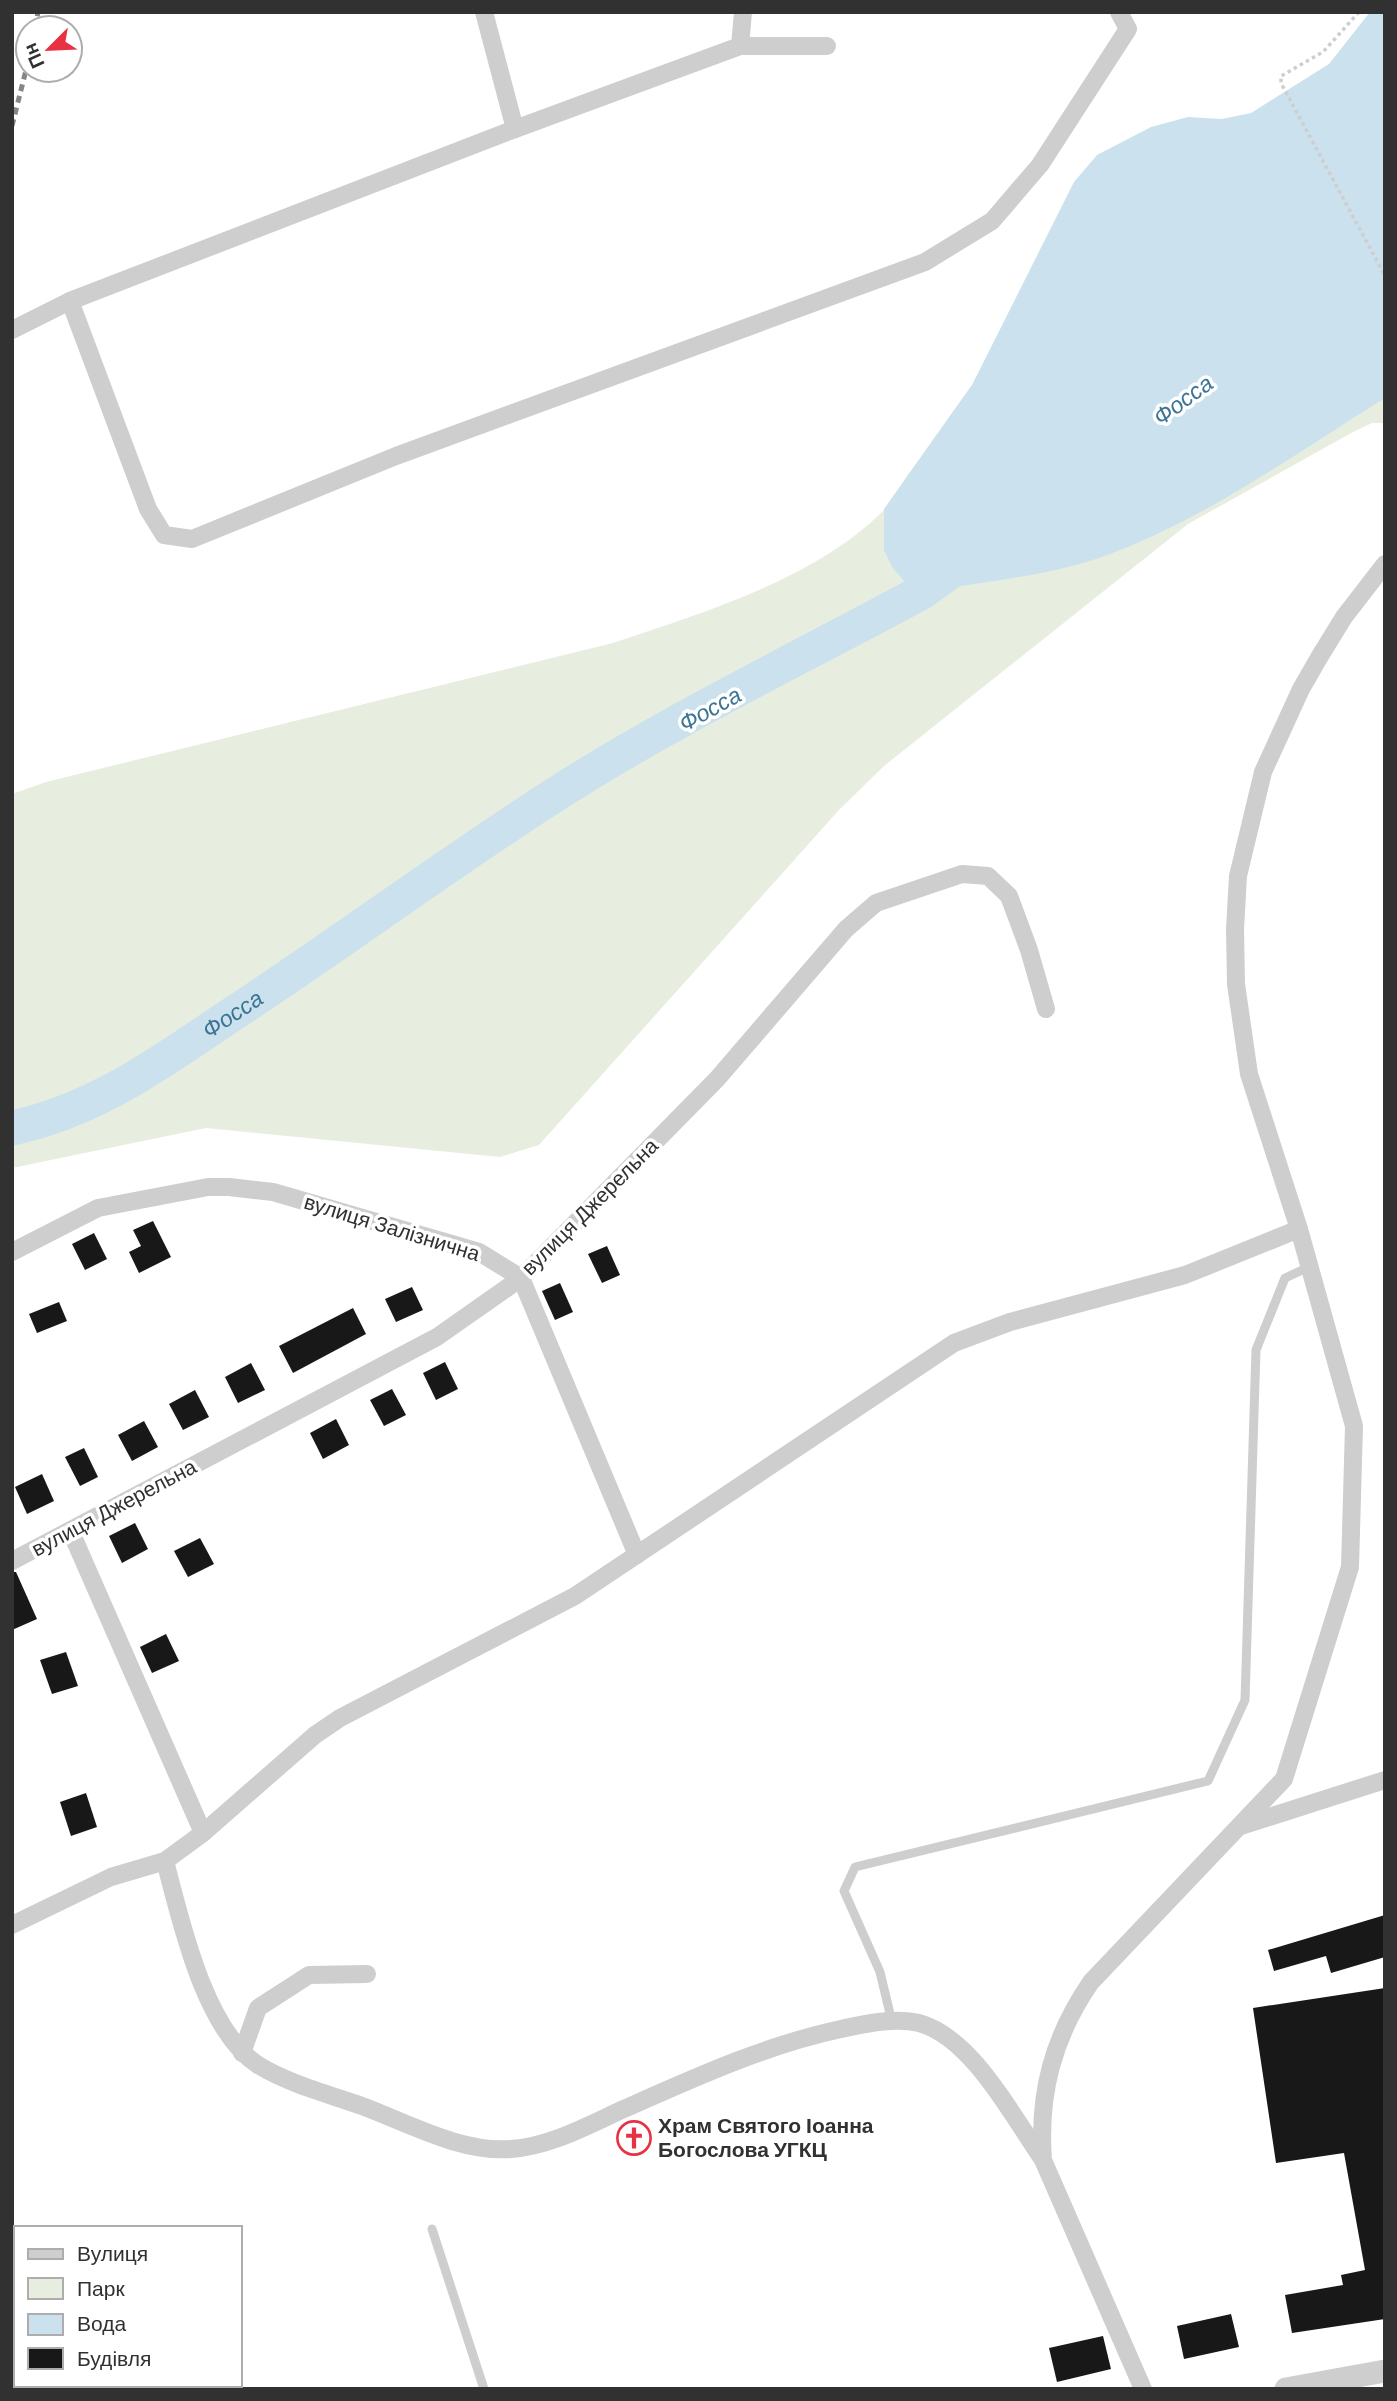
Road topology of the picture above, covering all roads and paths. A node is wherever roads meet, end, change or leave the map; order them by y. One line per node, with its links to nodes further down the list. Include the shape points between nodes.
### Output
1 (484, 12): 7 (street)
2 (743, 12): 5 (street)
3 (1119, 12): 9 (street, via 1128,29 1040,165 992,221 925,262 396,456 192,539 164,535 148,509)
4 (1359, 12): 8 (path, via 1323,52 1281,76 1281,83)
5 (740, 46): 6 (street); 7 (street)
6 (827, 46)
7 (515, 128): 9 (street)
8 (1385, 276)
9 (70, 301): 10 (street)
10 (12, 330)
11 (1385, 564): 13 (street, via 1344,617 1301,689 1263,772 1238,876 1236,984 1249,1074)
12 (1046, 1009): 16 (street, вулиця Джерельна, via 1009,896 988,876 962,874 876,903 846,929 717,1079)
13 (1299, 1229): 15 (street); 18 (street, via 1185,1275 1010,1322 954,1343)
14 (12, 1252): 16 (street, вулиця Залізнична, via 97,1208 229,1186 273,1192 479,1252)
15 (1310, 1268): 21 (street, via 1354,1426 1350,1567 1284,1779); 26 (lane, via 1285,1278 1256,1350 1245,1700 1208,1781 855,1867 844,1891 880,1972)
16 (521, 1278): 17 (street, вулиця Джерельна, via 437,1337); 18 (street)
17 (71, 1532): 19 (street, вулиця Джерельна); 22 (street)
18 (637, 1555): 22 (street, via 550,1611 350,1711)
19 (12, 1562)
20 (1385, 1780): 21 (street)
21 (1237, 1828): 28 (street, via 1127,1941 1072,2010 1048,2068 1040,2128)
22 (203, 1833): 23 (street)
23 (165, 1861): 24 (street, via 111,1877); 27 (street, via 185,1936 213,2007 227,2037)
24 (12, 1925)
25 (367, 1974): 27 (street, via 309,1975 258,2008)
26 (892, 2022): 27 (street, via 791,2042 544,2143 509,2149 468,2145 276,2075); 28 (street, via 919,2023 961,2050 988,2080)
27 (242, 2053)
28 (1043, 2160): 33 (street)
29 (432, 2230): 32 (lane)
30 (1385, 2371): 31 (street)
31 (1338, 2384): 34 (street)
32 (484, 2389)
33 (1143, 2389)
34 (1286, 2389)

